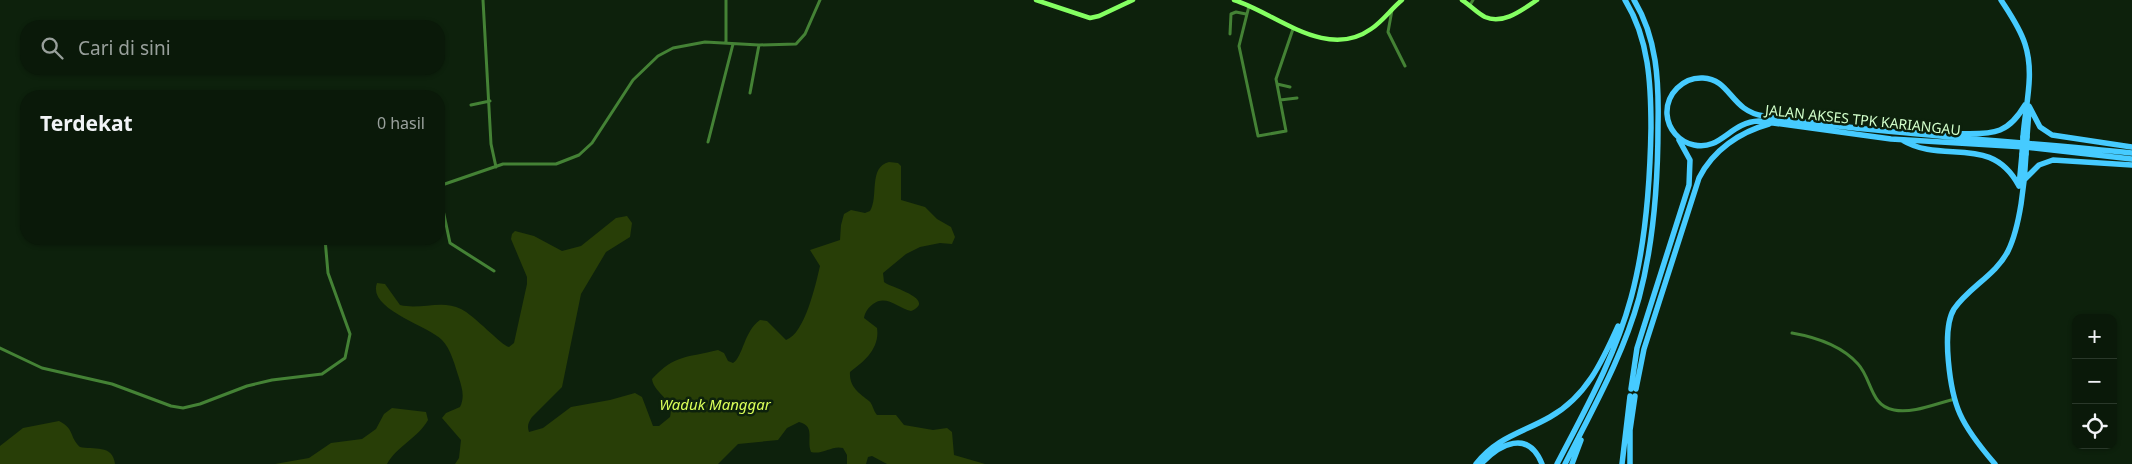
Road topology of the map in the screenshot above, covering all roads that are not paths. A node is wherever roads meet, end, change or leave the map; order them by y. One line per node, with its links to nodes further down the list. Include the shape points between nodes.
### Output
1 (483, 0): 29 (street)
2 (726, 0): 20 (street)
3 (820, 0): 22 (street, via 800,41 792,45)
4 (1036, 0): 5 (street, via 1090,18)
5 (1134, 0)
6 (1234, 0): 14 (street)
7 (1402, 0): 16 (street)
8 (1462, 0): 15 (street)
9 (1473, 0): 15 (street)
10 (1537, 0): 15 (street, via 1520,12 1497,19 1483,16)
11 (1625, 0): 50 (highway, via 1646,50 1651,102 1648,198)
12 (1634, 0): 55 (highway, via 1648,28 1657,74 1656,200 1647,264 1638,299 1625,338)
13 (2001, 0): 31 (highway, via 2027,49 2030,73)
14 (1249, 6): 17 (street); 18 (street)
15 (1470, 6)
16 (1392, 10): 18 (street, via 1370,30 1352,37 1330,39); 23 (street, via 1388,32)
17 (1246, 14): 19 (street, via 1231,14); 28 (street, via 1239,42 1257,136 1286,132)
18 (1293, 29): 24 (street, via 1276,77)
19 (1230, 34)
20 (726, 43): 21 (street); 42 (street, via 688,44 658,56 633,80 592,143 579,155 556,164 511,163)
21 (733, 44): 22 (street); 36 (street)
22 (759, 45): 26 (street)
23 (1405, 66)
24 (1277, 84): 25 (street); 28 (street)
25 (1290, 87)
26 (750, 93)
27 (1297, 98): 28 (street)
28 (1280, 100)
29 (490, 101): 30 (street); 42 (street, via 491,144)
30 (471, 105)
31 (2027, 106): 34 (highway, via 2014,120 1996,131); 37 (highway, via 2040,127 2052,135); 39 (highway, bridge)
32 (1774, 123): 33 (highway, JALAN AKSES TPK KARIANGAU, via 1743,124 1718,142 1706,146 1688,143); 35 (highway, JALAN AKSES TPK KARIANGAU); 53 (highway, via 1753,129 1733,140 1704,167 1644,349)
33 (1673, 132): 34 (highway, JALAN AKSES TPK KARIANGAU, via 1667,114 1671,96 1684,83 1702,78 1720,84 1740,107 1756,114); 53 (highway, via 1688,154 1691,166 1689,185 1638,348)
34 (1886, 132): 38 (highway, JALAN AKSES TPK KARIANGAU)
35 (1900, 139): 40 (highway, JALAN AKSES TPK KARIANGAU, via 2025,147); 45 (highway, via 1917,146 1993,158 2012,173)
36 (708, 142)
37 (2132, 147)
38 (2132, 153)
39 (2024, 154): 43 (highway); 45 (highway)
40 (2132, 159)
41 (2132, 165): 43 (highway, via 2053,160 2039,165)
42 (496, 167): 44 (street)
43 (2025, 179): 46 (highway)
44 (445, 184)
45 (2019, 186): 46 (highway)
46 (2020, 201): 54 (highway, via 2017,228 2004,259 1960,302 1949,321 1948,343)
47 (445, 225): 49 (street, via 450,243)
48 (326, 245): 52 (street, via 328,273 350,334 345,358 322,374 272,380 190,407 178,407 112,384 42,368)
49 (494, 271)
50 (1631, 298): 57 (highway, via 1593,377 1574,400 1550,417 1497,442); 60 (highway, via 1595,391)
51 (1792, 333): 54 (street, via 1826,343 1852,358 1863,370 1874,397 1888,408 1905,411)
52 (0, 348)
53 (1633, 393): 56 (highway)
54 (1955, 399): 67 (highway, via 1966,424)
55 (1588, 419): 61 (highway); 62 (highway)
56 (1629, 431): 63 (highway); 64 (highway); 65 (highway); 66 (highway)
57 (1476, 464)
58 (1481, 464): 59 (highway, via 1500,446 1519,443 1534,449)
59 (1542, 464)
60 (1557, 464)
61 (1565, 464)
62 (1572, 464)
63 (1622, 464)
64 (1626, 464)
65 (1630, 464)
66 (1634, 464)
67 (1995, 464)

